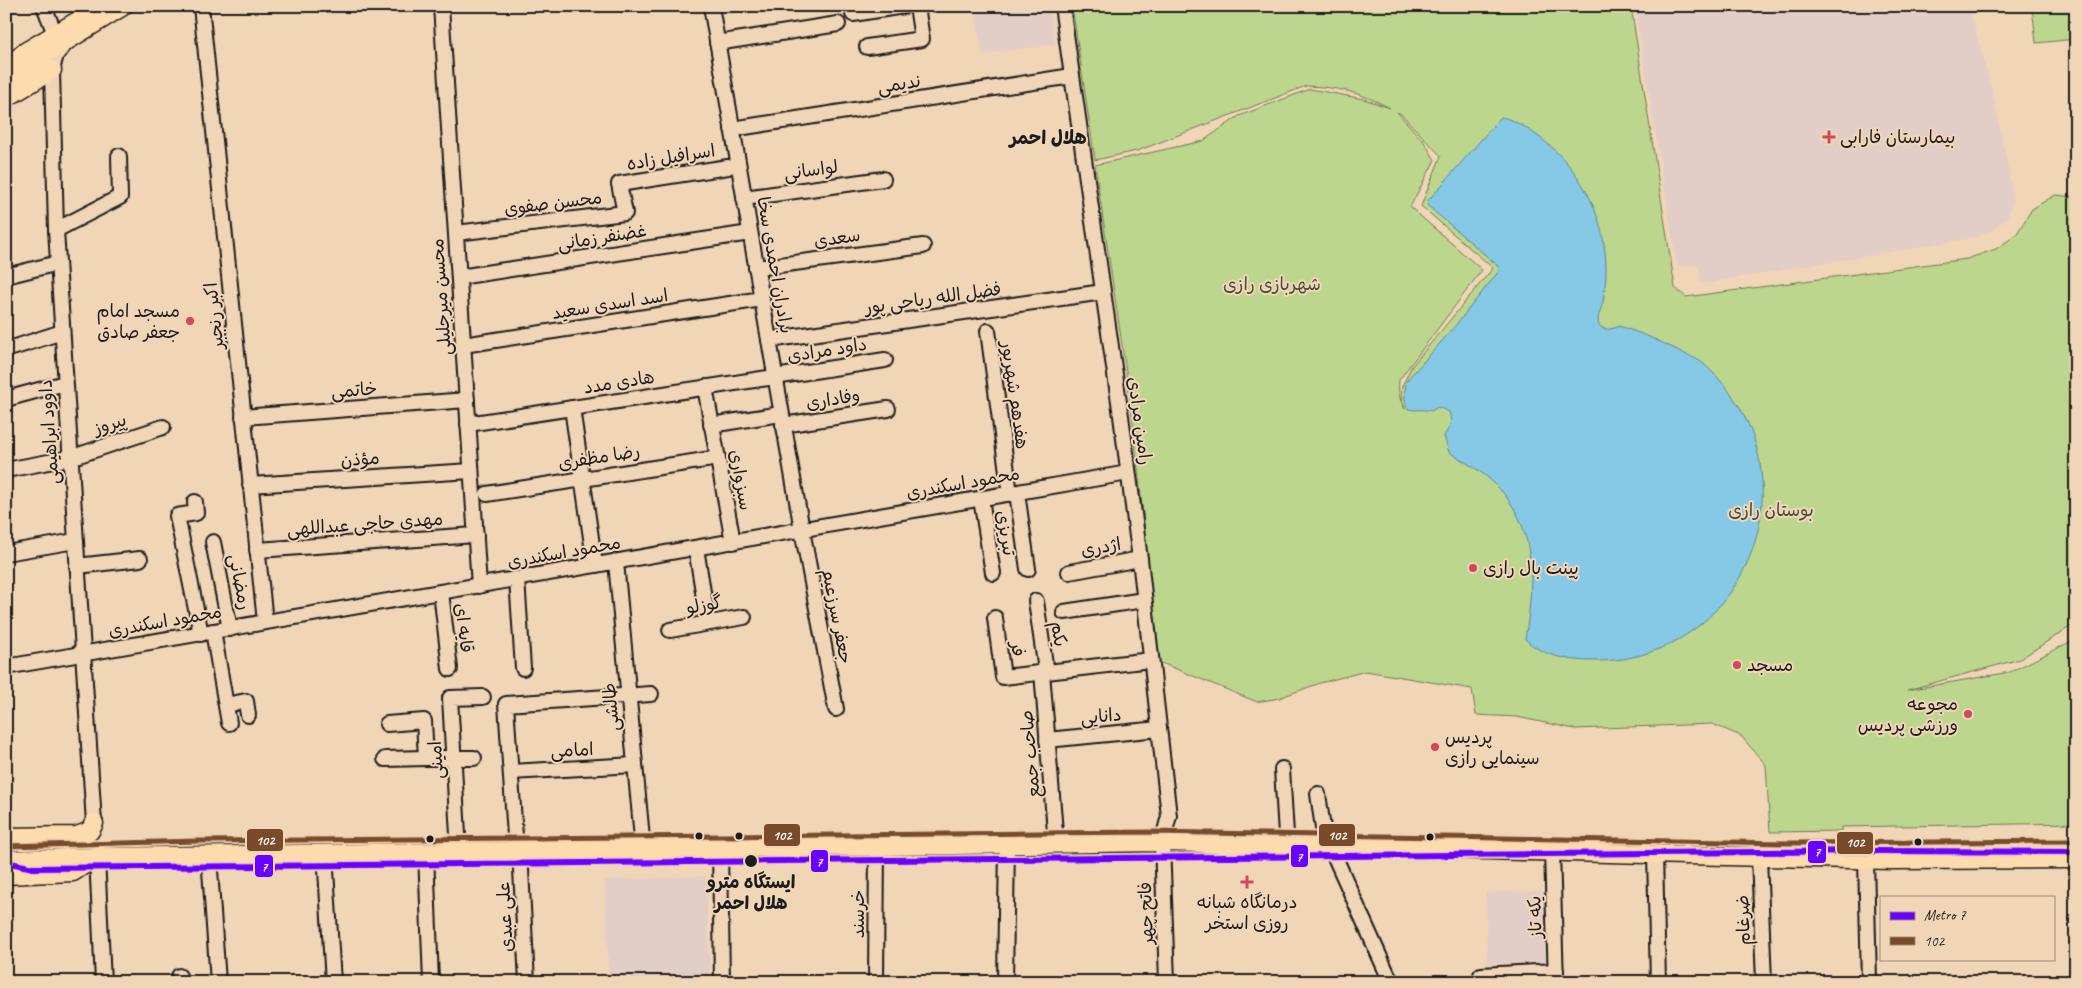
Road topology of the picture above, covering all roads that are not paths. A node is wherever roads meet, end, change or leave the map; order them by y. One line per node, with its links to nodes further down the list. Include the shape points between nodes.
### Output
1 (44, 6): 12 (street)
2 (104, 6): 12 (main road)
3 (123, 6): 12 (main road)
4 (201, 6): 49 (street, اکبر رنجبر)
5 (441, 6): 27 (street, محسن میرجلیلی)
6 (711, 6): 13 (street, برادران احمدی سخا)
7 (904, 6): 10 (street)
8 (917, 6): 14 (street, via 922,39)
9 (1062, 6): 17 (street, رامین مرادی)
10 (853, 14)
11 (838, 24): 13 (street)
12 (61, 38): 15 (main road, via 25,52); 16 (street, داوود ابراهیمی); 18 (main road)
13 (717, 43): 20 (street, برادران احمدی سخا)
14 (867, 47)
15 (6, 69)
16 (52, 70): 19 (main road); 26 (street, داوود ابراهیمی)
17 (1072, 76): 20 (street, ندیمی); 34 (street, رامین مرادی)
18 (6, 78)
19 (6, 98)
20 (732, 129): 25 (street, برادران احمدی سخا)
21 (119, 156): 26 (street, via 120,197)
22 (728, 167): 24 (street, اسرافیل زاده)
23 (883, 179): 25 (street, لواسانی)
24 (619, 184): 27 (street, محسن صفوی, via 625,213)
25 (744, 198): 28 (street, برادران احمدی سخا)
26 (56, 230): 30 (street, داوود ابراهیمی)
27 (456, 233): 33 (street, محسن میرجلیلی)
28 (750, 233): 31 (street, برادران احمدی سخا); 33 (street, غضنفر زمانی)
29 (923, 246): 31 (street, سعدی)
30 (58, 263): 32 (street); 37 (street, داوود ابراهیمی)
31 (756, 268): 35 (street, برادران احمدی سخا)
32 (6, 276)
33 (459, 277): 39 (street, محسن میرجلیلی)
34 (1103, 292): 38 (street, فضل الله ریاحی پور); 58 (street, رامین مرادی)
35 (762, 300): 38 (street, برادران احمدی سخا); 39 (street, اسد اسدی سعید)
36 (988, 331): 61 (street, هفدهم شهریور)
37 (62, 332): 40 (street); 43 (street, داوود ابراهیمی)
38 (769, 340): 42 (street, برادران احمدی سخا)
39 (463, 346): 46 (street, محسن میرجلیلی)
40 (6, 350)
41 (885, 360): 42 (street, داود مرادی)
42 (775, 377): 44 (street, هادی مدد); 50 (street, برادران احمدی سخا)
43 (65, 383): 45 (street); 54 (street, داوود ابراهیمی)
44 (705, 388): 47 (street, هادی مدد); 52 (street, سبزواری)
45 (6, 399)
46 (467, 400): 49 (street, خاتمی); 51 (street, محسن میرجلیلی)
47 (572, 408): 51 (street, هادی مدد); 59 (street)
48 (888, 409): 50 (street, وفاداری)
49 (243, 416): 60 (street, اکبر رنجبر)
50 (782, 420): 52 (street); 65 (street, برادران احمدی سخا)
51 (468, 424): 57 (street, محسن میرجلیلی)
52 (712, 425): 55 (street, سبزواری)
53 (163, 427): 54 (street, پیروز)
54 (70, 458): 56 (street, پیروز); 67 (street, داوود ابراهیمی)
55 (718, 458): 59 (street, رضا مظفری); 69 (street, سبزواری)
56 (6, 470)
57 (472, 471): 60 (street, مؤذن); 66 (street, محسن میرجلیلی)
58 (1128, 473): 61 (street, محمود اسکندری); 74 (street, رامین مرادی)
59 (582, 479): 62 (street, رضا مظفری); 77 (street)
60 (250, 484): 71 (street, اکبر رنجبر)
61 (1013, 493): 63 (street, محمود اسکندری); 78 (street, هفدهم شهریور)
62 (487, 494)
63 (981, 499): 65 (street, محمود اسکندری); 80 (street, تبریزی)
64 (195, 502): 93 (street, via 196,513 177,516)
65 (802, 530): 69 (street, محمود اسکندری); 104 (street, جعفر سرزعیم)
66 (476, 535): 71 (street, مهدی حاجی عبداللهی); 82 (street, محسن میرجلیلی)
67 (75, 541): 72 (street); 76 (street, داوود ابراهیمی)
68 (214, 542): 91 (street, رمضانی)
69 (733, 542): 70 (street, محمود اسکندری)
70 (696, 548): 75 (street, محمود اسکندری); 90 (street)
71 (257, 550): 89 (street, اکبر رنجبر)
72 (6, 553)
73 (140, 559): 76 (street)
74 (1140, 559): 79 (street, اژدری); 84 (street, رامین مرادی)
75 (616, 562): 77 (street, محمود اسکندری); 101 (street, طالشی)
76 (77, 566): 94 (street, داوود ابراهیمی)
77 (595, 566): 81 (street, محمود اسکندری)
78 (1028, 569)
79 (1068, 572)
80 (993, 573)
81 (517, 579): 82 (street, محمود اسکندری); 97 (street)
82 (479, 586): 83 (street, محمود اسکندری)
83 (440, 592): 89 (street, محمود اسکندری); 98 (street, قایه ای)
84 (1144, 600): 86 (street); 95 (street, رامین مرادی)
85 (1036, 601): 99 (street, یکم)
86 (1064, 612)
87 (744, 617): 90 (street, گوزلو)
88 (995, 618): 99 (street, فر, via 1003,677)
89 (265, 622): 91 (street, محمود اسکندری)
90 (708, 623): 92 (street, گوزلو)
91 (230, 629): 93 (street, محمود اسکندری)
92 (670, 630)
93 (207, 633): 94 (street, محمود اسکندری); 103 (street)
94 (82, 654): 96 (street, محمود اسکندری); 118 (street, داوود ابراهیمی)
95 (1151, 660): 99 (street); 108 (street, رامین مرادی)
96 (6, 667)
97 (523, 668)
98 (450, 669)
99 (1044, 671): 109 (street, صاحب جمع)
100 (651, 694): 101 (street)
101 (629, 696): 114 (street, طالشی); 116 (street, via 506,704)
102 (484, 697): 111 (street, امینی, via 450,698)
103 (226, 705): 105 (street, via 246,701); 106 (street)
104 (836, 709)
105 (248, 715)
106 (230, 723)
107 (387, 724): 110 (street, via 424,722)
108 (1159, 729): 109 (street, دانایی); 123 (street, رامین مرادی, via 1169,816)
109 (1047, 740): 119 (street, صاحب جمع)
110 (426, 758): 111 (street); 113 (street)
111 (455, 758): 112 (street); 130 (street, امینی)
112 (474, 758)
113 (385, 759)
114 (635, 765): 116 (street, امامی); 127 (street, طالشی)
115 (1282, 769): 120 (street)
116 (511, 772): 128 (street)
117 (1318, 794): 122 (street)
118 (94, 823): 121 (main road, via 90,831 77,836)
119 (1055, 832)
120 (1286, 834)
121 (6, 837)
122 (1327, 840): 123 (main road); 131 (main road); 153 (street)
123 (1162, 842): 124 (main road); 152 (street, فاتح چهر)
124 (1007, 844): 125 (main road); 151 (street)
125 (877, 846): 126 (main road); 150 (street, خرسند)
126 (720, 848): 127 (main road); 149 (street)
127 (643, 850): 128 (main road)
128 (518, 851): 130 (main road); 148 (street, علی عبدی)
129 (426, 852): 130 (main road); 132 (main road); 147 (street)
130 (460, 852)
131 (1552, 852): 133 (main road); 142 (street, یکه تاز)
132 (325, 854): 134 (main road); 146 (street)
133 (1655, 854): 136 (main road); 154 (street)
134 (208, 856): 135 (main road); 145 (street)
135 (96, 857): 138 (main road); 140 (main road, via 73,872); 144 (street)
136 (1759, 857): 139 (main road); 155 (street, ضرغام)
137 (2076, 859): 139 (main road)
138 (6, 860)
139 (1866, 860): 143 (street)
140 (6, 875)
141 (1482, 975): 142 (street)
142 (1556, 976)
143 (1869, 981)
144 (103, 982)
145 (218, 982)
146 (333, 982)
147 (431, 982)
148 (527, 982)
149 (722, 982)
150 (876, 982)
151 (1005, 982)
152 (1167, 982)
153 (1392, 982)
154 (1658, 982)
155 (1764, 982)

